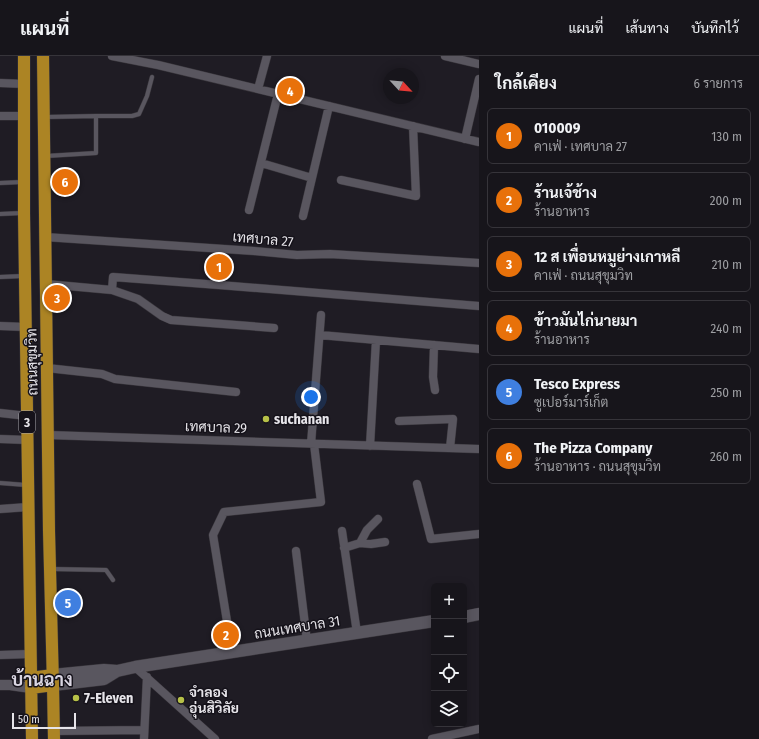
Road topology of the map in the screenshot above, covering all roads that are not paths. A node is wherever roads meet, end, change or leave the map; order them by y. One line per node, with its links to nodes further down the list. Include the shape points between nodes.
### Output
1 (24, 56): 12 (highway, ถนนสุขุมวิท / 3)
2 (43, 56): 19 (highway, ถนนสุขุมวิท / 3)
3 (112, 56): 8 (street)
4 (160, 56): 8 (street)
5 (267, 56): 13 (street)
6 (445, 56): 7 (street)
7 (479, 64)
8 (158, 65): 13 (street)
9 (152, 77): 18 (lane, via 148,96 139,114)
10 (479, 79): 21 (street)
11 (0, 83): 12 (street)
12 (25, 84): 17 (highway, ถนนสุขุมวิท / 3)
13 (258, 89): 14 (street)
14 (278, 94): 15 (street); 24 (street)
15 (329, 106): 20 (street); 25 (street)
16 (0, 116): 17 (street)
17 (24, 116): 27 (highway, ถนนสุขุมวิท / 3)
18 (96, 116): 19 (lane); 23 (lane, via 96,153)
19 (44, 117): 23 (highway, ถนนสุขุมวิท / 3)
20 (413, 126): 21 (street); 26 (street, via 416,196)
21 (465, 139): 22 (street)
22 (479, 142)
23 (44, 156): 33 (highway, ถนนสุขุมวิท / 3)
24 (261, 163): 25 (street); 29 (street)
25 (312, 178): 32 (street)
26 (341, 180)
27 (25, 182): 28 (lane); 30 (highway, ถนนสุขุมวิท / 3)
28 (0, 183)
29 (249, 210)
30 (24, 213): 31 (lane); 35 (highway, ถนนสุขุมวิท / 3)
31 (0, 214)
32 (303, 216)
33 (45, 237): 34 (street, เทศบาล 27, via 298,255 330,254); 37 (highway, ถนนสุขุมวิท / 3)
34 (479, 263)
35 (26, 276): 36 (lane); 42 (highway, ถนนสุขุมวิท / 3)
36 (0, 277)
37 (46, 284): 38 (street); 48 (highway, ถนนสุขุมวิท / 3)
38 (112, 290): 39 (street, via 113,277); 43 (street, via 138,299 171,320)
39 (479, 306)
40 (321, 315): 44 (street)
41 (0, 326): 42 (street)
42 (26, 327): 52 (highway, ถนนสุขุมวิท / 3)
43 (274, 328)
44 (320, 335): 45 (street); 57 (street)
45 (376, 340): 46 (street); 58 (street)
46 (434, 345): 47 (street); 49 (street, via 432,377)
47 (479, 349)
48 (47, 368): 50 (street, via 102,374 115,379); 54 (highway, ถนนสุขุมวิท / 3)
49 (435, 390)
50 (236, 392)
51 (0, 414): 52 (street)
52 (27, 416): 56 (highway, ถนนสุขุมวิท / 3)
53 (398, 421): 59 (street, via 453,419)
54 (48, 435): 57 (street, เทศบาล 29); 73 (highway, ถนนสุขุมวิท / 3)
55 (0, 439): 56 (street)
56 (28, 440): 63 (highway, ถนนสุขุมวิท / 3)
57 (312, 444): 58 (street, เทศบาล 29); 80 (street, via 321,502 224,512 213,535)
58 (370, 446): 59 (street, เทศบาล 29)
59 (450, 448): 60 (street, เทศบาล 29)
60 (479, 449)
61 (0, 483): 63 (lane)
62 (417, 484): 68 (street, via 431,539)
63 (28, 485): 64 (highway, ถนนสุขุมวิท / 3)
64 (28, 507): 65 (street); 81 (highway, ถนนสุขุมวิท / 3)
65 (0, 509)
66 (378, 519): 70 (street, via 367,530)
67 (342, 531): 71 (street)
68 (479, 534)
69 (385, 542): 70 (street)
70 (360, 543): 71 (street)
71 (344, 548): 78 (street)
72 (296, 550): 79 (street)
73 (50, 570): 74 (lane, via 106,570); 85 (highway, ถนนสุขุมวิท / 3)
74 (113, 580)
75 (479, 614): 76 (main road)
76 (467, 616)
77 (431, 621): 78 (main road, ถนนเทศบาล 31)
78 (356, 633): 79 (main road, ถนนเทศบาล 31)
79 (307, 640): 80 (main road, ถนนเทศบาล 31)
80 (232, 652): 83 (main road, ถนนเทศบาล 31)
81 (30, 654): 82 (street); 86 (highway, ถนนสุขุมวิท / 3)
82 (0, 655)
83 (135, 667): 84 (street); 85 (main road, ถนนเทศบาล 31, via 117,671 104,679)
84 (147, 678): 89 (street); 93 (street)
85 (53, 680): 86 (highway); 90 (highway, ถนนสุขุมวิท / 3)
86 (31, 683): 87 (street); 91 (highway, ถนนสุขุมวิท / 3)
87 (5, 685)
88 (479, 729): 94 (street)
89 (144, 730): 90 (street); 92 (street)
90 (54, 735)
91 (32, 739)
92 (144, 739)
93 (215, 739)
94 (432, 739)

